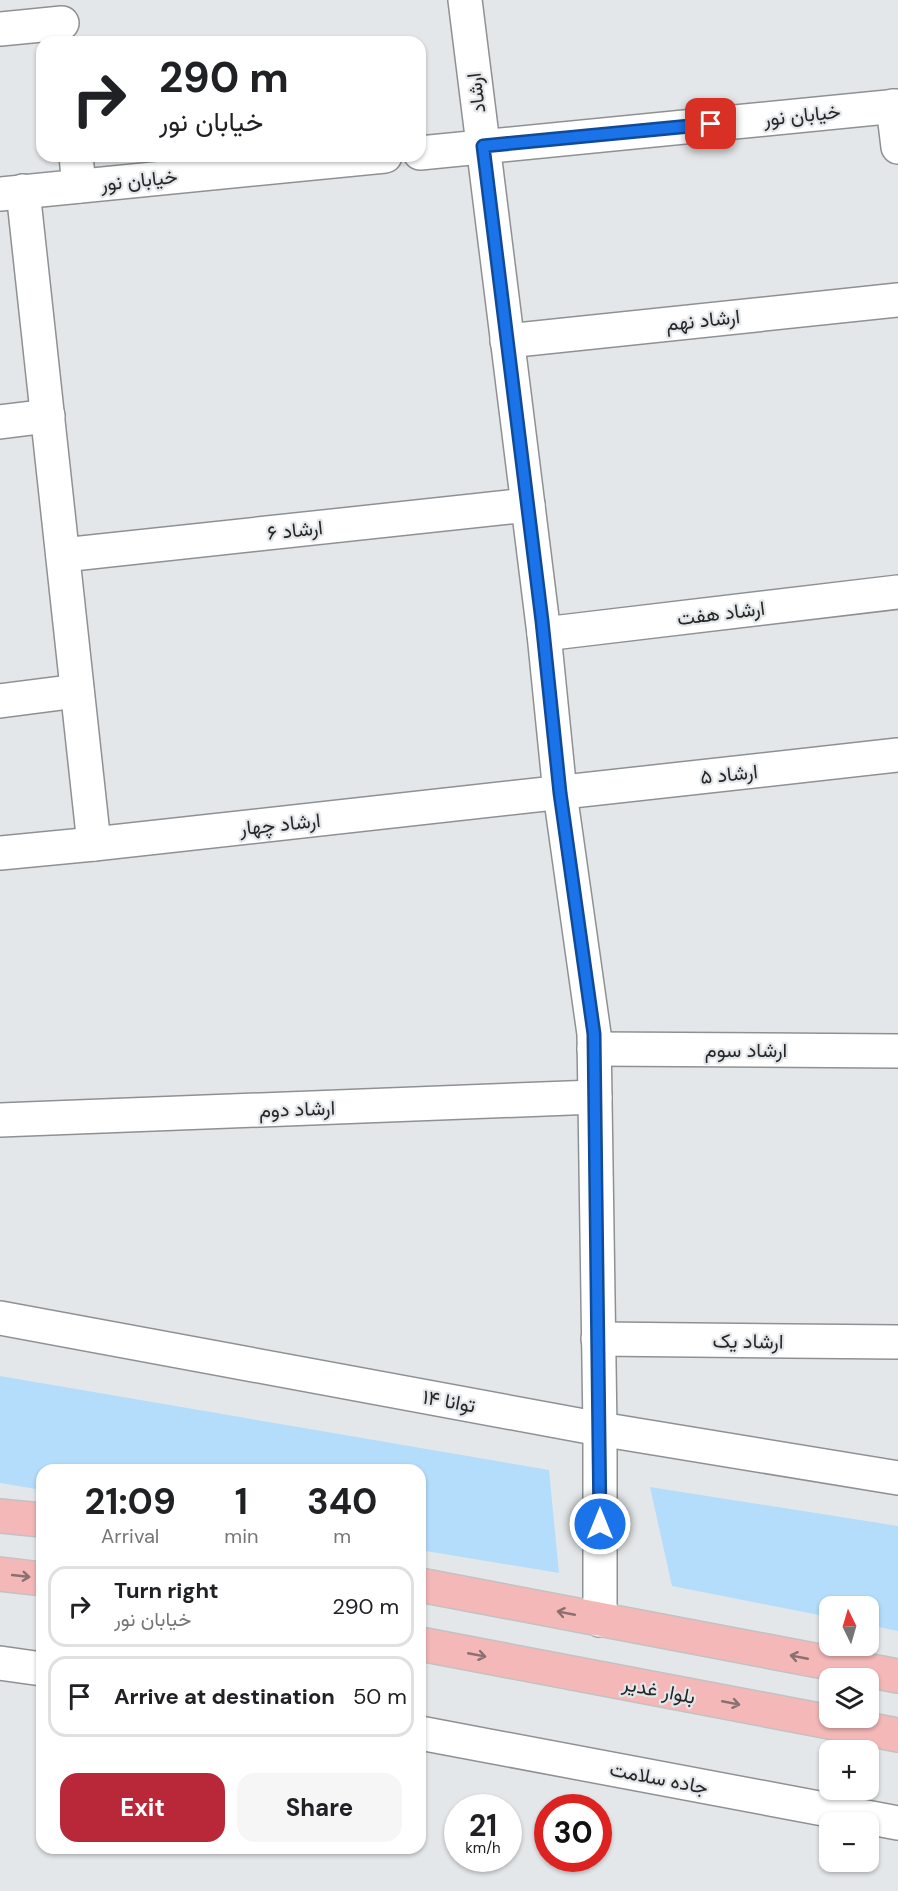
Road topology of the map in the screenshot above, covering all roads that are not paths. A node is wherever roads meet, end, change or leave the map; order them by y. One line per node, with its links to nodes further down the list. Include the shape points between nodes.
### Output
1 (465, 0): 5 (street, ارشاد)
2 (62, 22): 3 (street)
3 (0, 29)
4 (896, 106): 5 (street, خیابان نور); 6 (street)
5 (483, 146): 7 (street, خیابان نور); 12 (street, ارشاد)
6 (898, 147)
7 (426, 152)
8 (262, 162): 9 (street, خیابان نور)
9 (78, 171): 10 (street, خیابان نور)
10 (12, 192): 13 (street)
11 (898, 300): 12 (street, ارشاد نهم)
12 (507, 341): 15 (street, ارشاد)
13 (48, 416): 14 (street); 16 (street)
14 (0, 422)
15 (528, 505): 16 (street, ارشاد ۶); 18 (street, ارشاد)
16 (63, 555): 19 (street)
17 (898, 592): 18 (street, ارشاد هفت)
18 (544, 634): 22 (street, ارشاد)
19 (77, 691): 20 (street); 23 (street)
20 (0, 701)
21 (898, 755): 22 (street, ارشاد ۵)
22 (560, 793): 23 (street, ارشاد چهار); 25 (street, ارشاد)
23 (94, 844): 24 (street, ارشاد چهار)
24 (0, 853)
25 (594, 1049): 26 (street, ارشاد سوم); 27 (street, ارشاد)
26 (898, 1052)
27 (595, 1097): 28 (street, ارشاد دوم); 30 (street, ارشاد)
28 (0, 1120)
29 (0, 1318): 32 (street, توانا ۱۴)
30 (598, 1339): 31 (street, ارشاد یک); 32 (street, ارشاد)
31 (898, 1342)
32 (600, 1429): 33 (street, توانا ۱۴); 39 (street, ارشاد)
33 (898, 1478)
34 (0, 1516): 35 (main road)
35 (36, 1519)
36 (0, 1574): 37 (main road, one-way to 37)
37 (36, 1578)
38 (426, 1586): 39 (main road, one-way to 38)
39 (600, 1620): 43 (main road, one-way to 39)
40 (426, 1645): 45 (main road, بلوار غدیر, one-way to 45)
41 (0, 1663): 42 (street)
42 (36, 1668)
43 (898, 1676)
44 (426, 1734): 46 (street, جاده سلامت)
45 (898, 1735)
46 (898, 1823)

